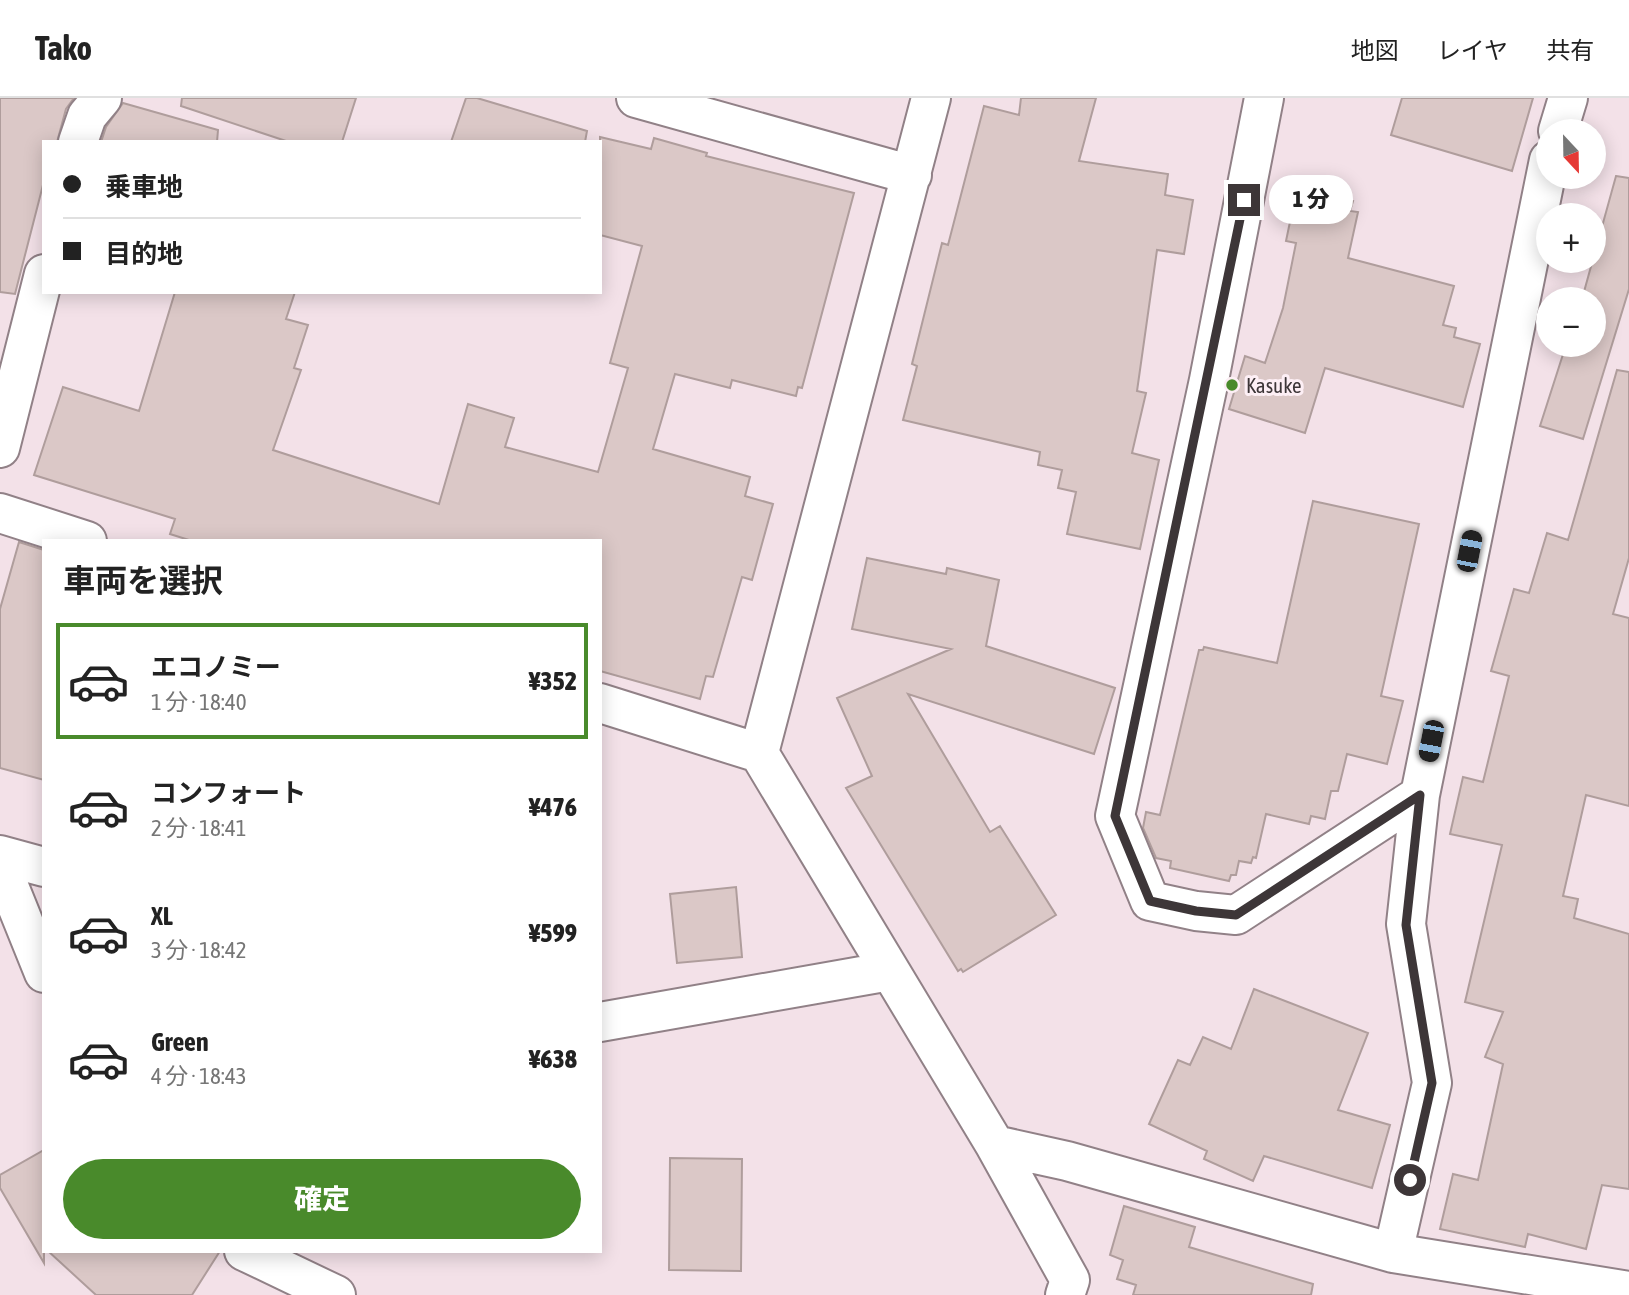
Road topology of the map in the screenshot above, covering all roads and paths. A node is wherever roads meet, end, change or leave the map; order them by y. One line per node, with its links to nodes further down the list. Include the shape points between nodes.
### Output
1 (102, 98): 7 (street, via 87,116)
2 (635, 98): 8 (street)
3 (931, 98): 8 (street)
4 (1264, 98): 16 (street, via 1115,816 1150,901 1236,915)
5 (1568, 98): 6 (street)
6 (1562, 119)
7 (79, 140)
8 (912, 175): 15 (street)
9 (1543, 189): 16 (street)
10 (42, 282): 11 (street)
11 (0, 449)
12 (0, 513): 13 (street)
13 (81, 539)
14 (602, 704): 15 (street)
15 (759, 753): 21 (street)
16 (1420, 795): 25 (street, via 1406,925 1432,1083)
17 (0, 855): 19 (street)
18 (0, 864): 20 (street)
19 (42, 866)
20 (42, 968)
21 (890, 971): 22 (street); 23 (street)
22 (602, 1022)
23 (995, 1144): 25 (street); 28 (street, via 1070,1280)
24 (248, 1253): 27 (street)
25 (1393, 1253): 26 (street)
26 (1629, 1292)
27 (336, 1295)
28 (1065, 1295)

